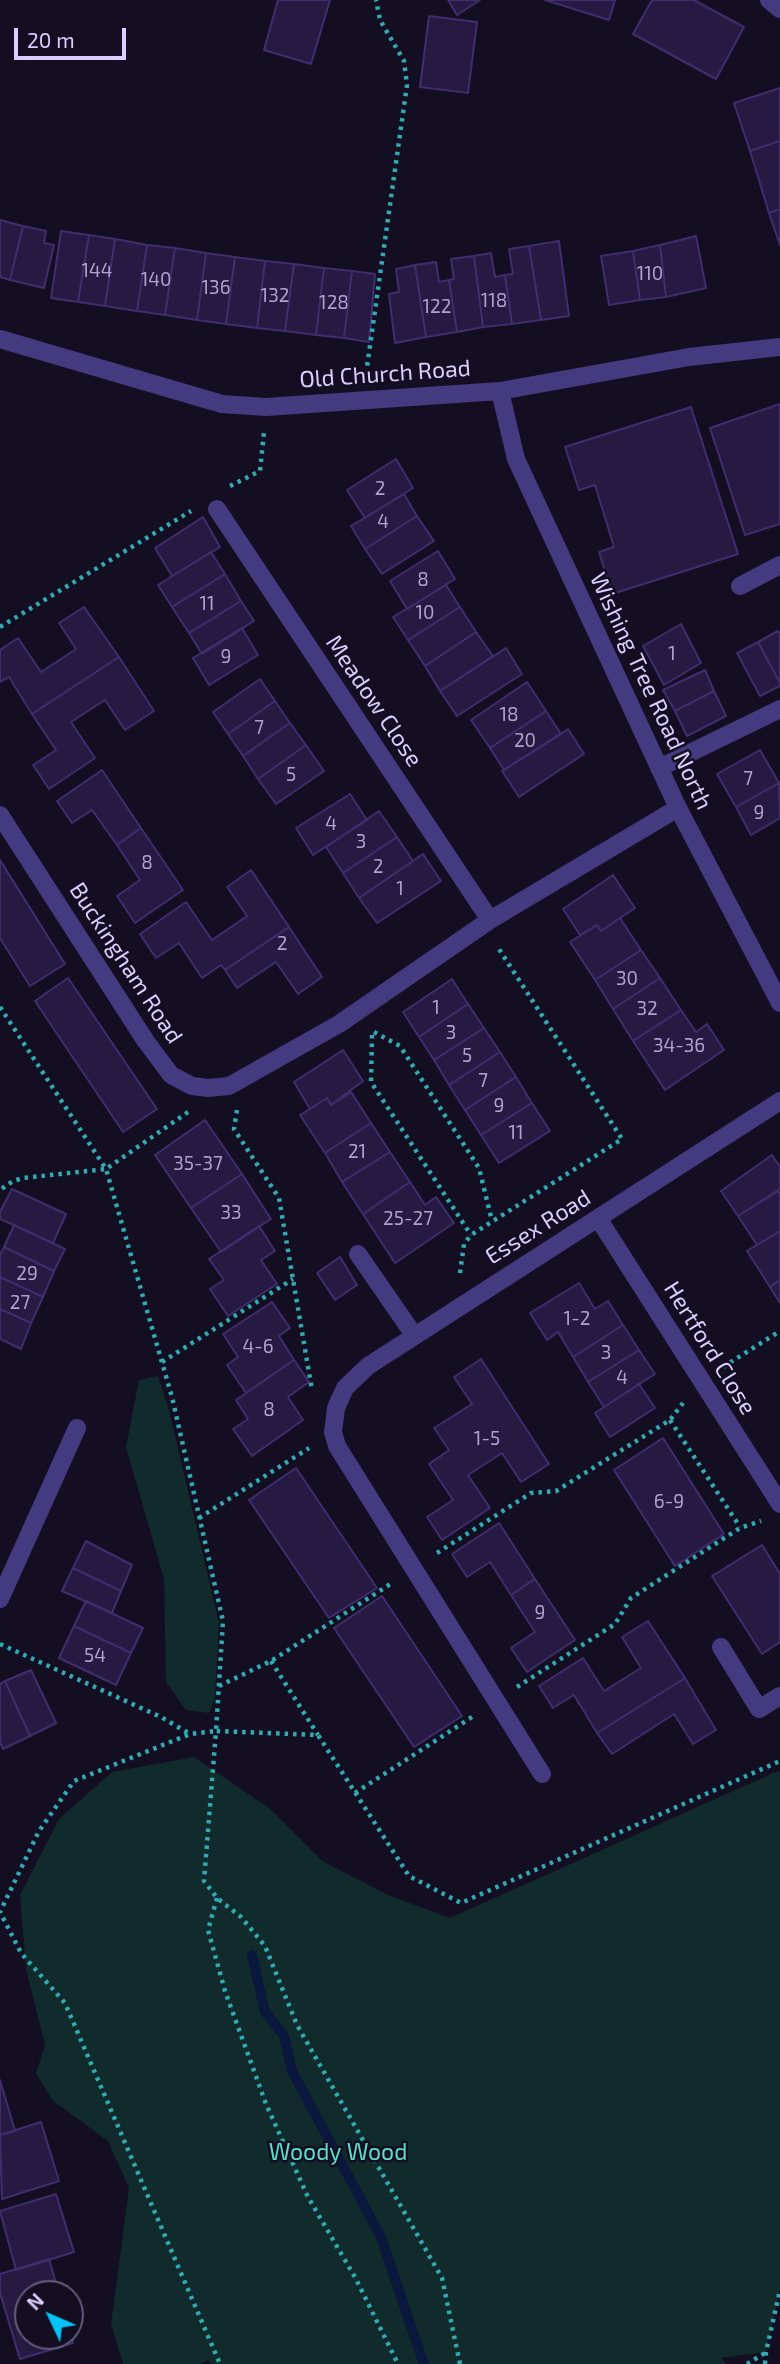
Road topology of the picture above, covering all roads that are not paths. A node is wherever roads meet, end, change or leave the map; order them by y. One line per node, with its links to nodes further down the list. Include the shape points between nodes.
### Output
1 (769, 0): 2 (street)
2 (780, 9)
3 (0, 339): 5 (street, Old Church Road, via 222,404 266,407)
4 (780, 346): 5 (street, Old Church Road, via 689,357)
5 (500, 391): 10 (street, Wishing Tree Road North, via 516,459)
6 (217, 509): 13 (street, Meadow Close)
7 (780, 565): 8 (street)
8 (740, 586)
9 (780, 709): 10 (street)
10 (659, 768): 11 (street, Wishing Tree Road North)
11 (678, 808): 13 (street); 14 (street, Wishing Tree Road North)
12 (0, 815): 13 (street, Buckingham Road, via 145,1040 171,1075 192,1086 229,1086 242,1079 339,1024)
13 (487, 922)
14 (780, 1003)
15 (780, 1101): 16 (street, Essex Road)
16 (598, 1218): 18 (street, Essex Road); 20 (street, Hertford Close)
17 (358, 1254): 18 (street)
18 (414, 1335): 25 (street, Essex Road, via 345,1388 336,1408 333,1433)
19 (77, 1428): 21 (street)
20 (780, 1504)
21 (5, 1570): 22 (street)
22 (0, 1599)
23 (721, 1647): 24 (street, via 759,1709)
24 (780, 1696)
25 (542, 1774)

